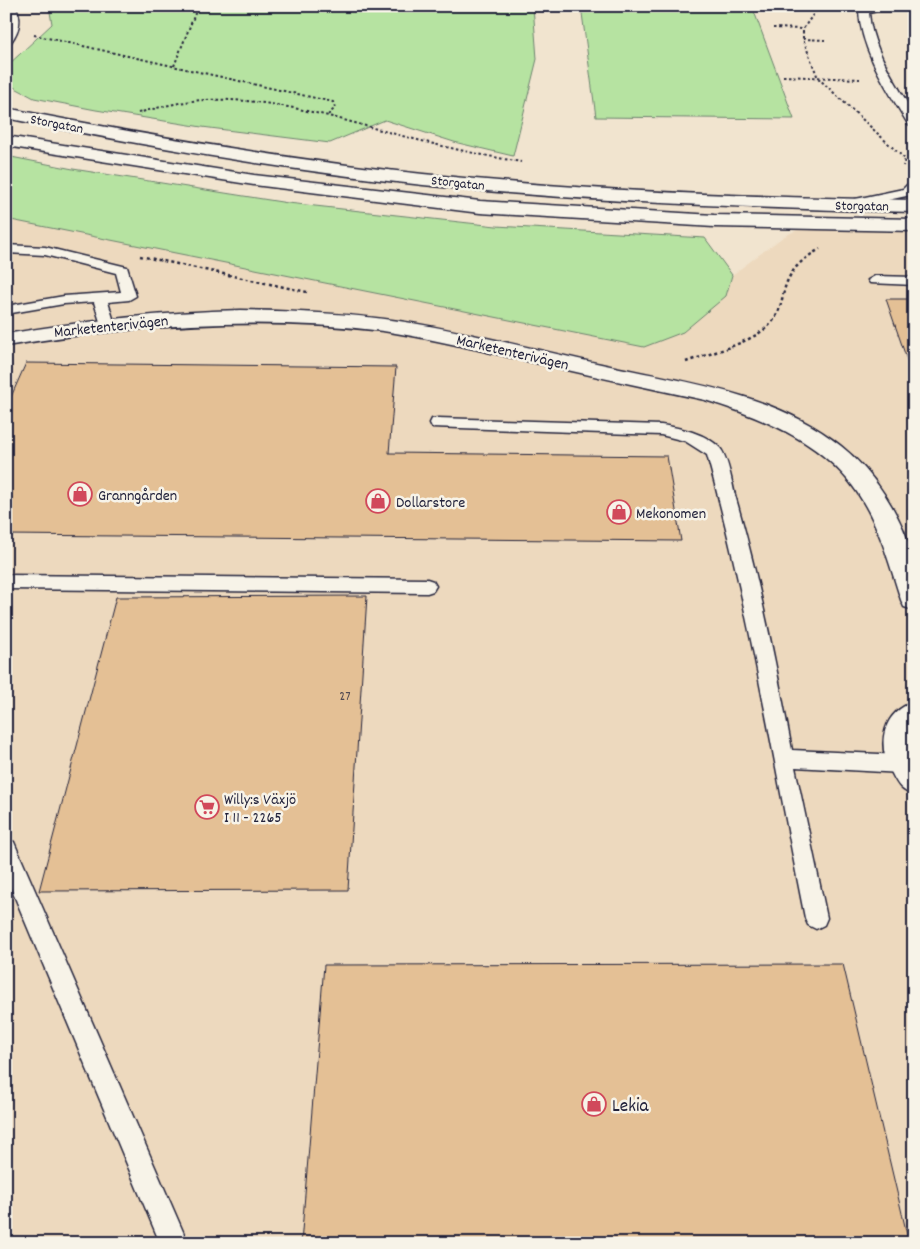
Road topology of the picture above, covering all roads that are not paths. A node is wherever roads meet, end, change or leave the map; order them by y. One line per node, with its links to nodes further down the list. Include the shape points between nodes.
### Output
1 (8, 6): 3 (main road, via 12,11 12,22)
2 (914, 8): 5 (lane, via 876,8 864,11 863,20 875,51)
3 (8, 36)
4 (6, 113): 8 (main road, Storgatan, via 196,149 463,183 690,199)
5 (914, 124)
6 (6, 141): 10 (main road, Storgatan, via 244,179 480,207 714,221)
7 (914, 185): 8 (lane, via 907,192 890,197)
8 (845, 205): 9 (main road, Storgatan)
9 (914, 206)
10 (914, 225)
11 (6, 249): 14 (lane, via 45,251 122,270 129,296)
12 (875, 280): 13 (lane)
13 (914, 281)
14 (100, 298): 15 (lane, via 64,300); 16 (lane)
15 (6, 310)
16 (108, 325): 17 (main road, Marketenterivägen); 21 (main road, Marketenterivägen, via 236,315 384,326 434,333 751,406 788,422 821,443 845,462 865,485 887,524)
17 (6, 340)
18 (438, 423): 23 (lane, via 661,430 708,446 715,453 737,531)
19 (6, 582): 20 (lane)
20 (427, 586)
21 (914, 600)
22 (914, 714): 24 (main road, via 900,730 897,746)
23 (783, 758): 24 (lane); 26 (lane)
24 (908, 773)
25 (6, 849): 27 (lane)
26 (816, 918)
27 (174, 1243)

